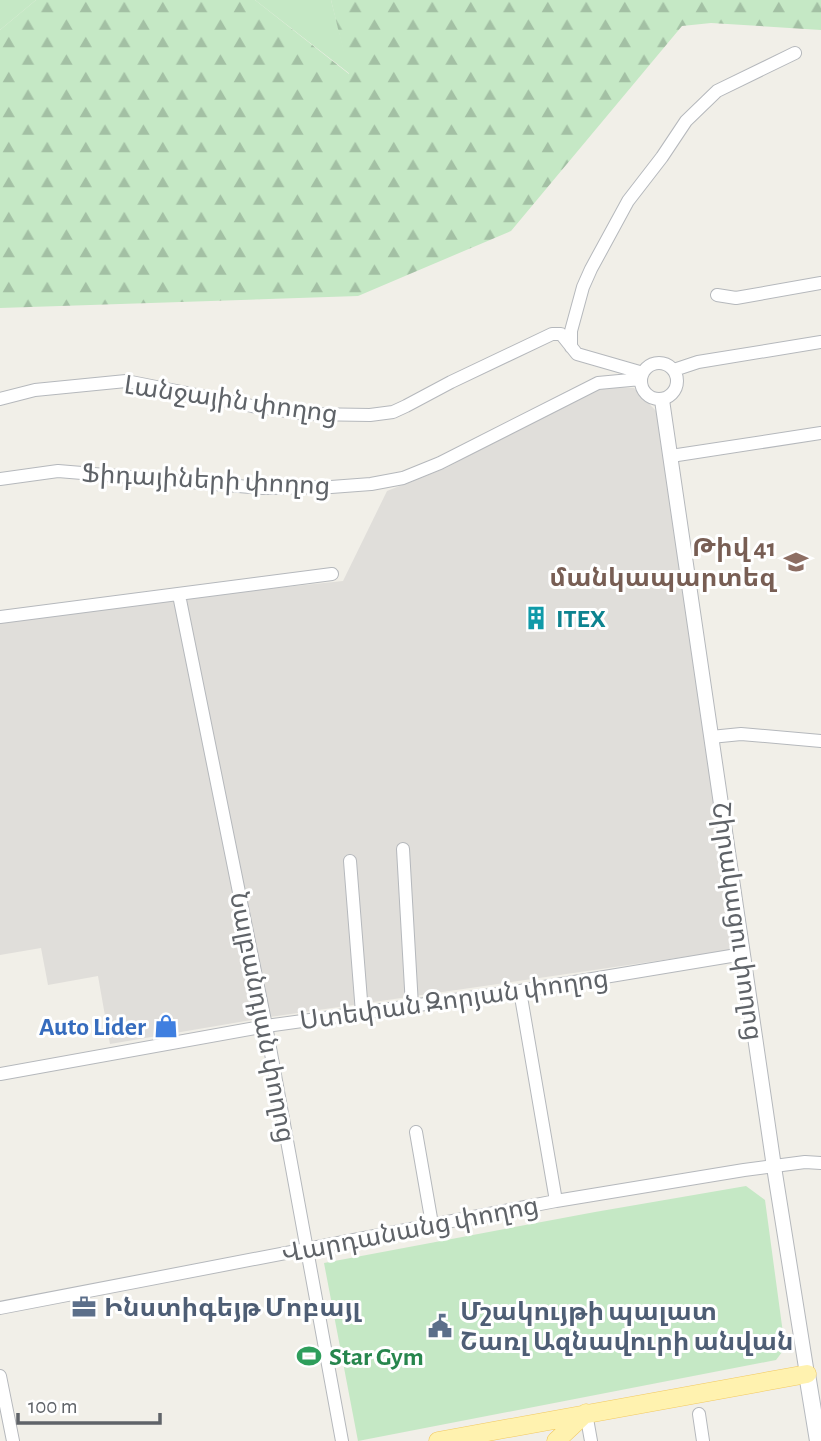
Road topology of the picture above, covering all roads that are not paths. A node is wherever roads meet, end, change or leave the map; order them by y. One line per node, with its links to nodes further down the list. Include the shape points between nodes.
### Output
1 (795, 53): 5 (street, via 717,91 686,121 628,201 591,269 571,331)
2 (821, 283): 3 (street, via 736,298)
3 (717, 295)
4 (821, 342): 6 (street)
5 (571, 348): 7 (street, Լանջային փողոց, via 589,359); 8 (street, Լանջային փողոց, via 561,334 552,334 406,407 370,415 306,414 126,381 35,390)
6 (674, 370): 7 (street, via 660,363 646,368); 9 (street, via 677,388)
7 (642, 376): 9 (street, via 646,395); 12 (street, Ֆիդայիների փողոց, via 597,383 440,463 403,478 371,484 263,488 58,471)
8 (0, 399)
9 (662, 400): 11 (street, Շիրակացու փողոց)
10 (821, 433): 11 (street)
11 (671, 456): 16 (street, Շիրակացու փողոց)
12 (0, 478)
13 (332, 574): 14 (street)
14 (179, 595): 15 (street); 24 (street, Նալբանդյան փողոց)
15 (0, 617)
16 (711, 737): 17 (street, via 741,734); 20 (street, Շիրակացու փողոց)
17 (821, 741)
18 (403, 849): 22 (street)
19 (350, 861): 23 (street)
20 (744, 954): 21 (street, Ստեփան Զորյան փողոց); 28 (street, Շիրակացու փողոց)
21 (520, 991): 22 (street, Ստեփան Զորյան փողոց); 29 (street)
22 (412, 1006): 23 (street, Ստեփան Զորյան փողոց)
23 (362, 1013): 24 (street, Ստեփան Զորյան փողոց)
24 (266, 1026): 25 (street, Ստեփան Զորյան փողոց); 31 (street, Նալբանդյան փողոց)
25 (0, 1074)
26 (416, 1132): 30 (street)
27 (821, 1163): 28 (street, Վարդանանց փողոց)
28 (774, 1167): 29 (street, Վարդանանց փողոց); 33 (street, Շիրակացու փողոց)
29 (556, 1201): 30 (street, Վարդանանց փողոց)
30 (432, 1224): 31 (street, Վարդանանց փողոց)
31 (306, 1248): 32 (street, Վարդանանց փողոց); 38 (street, Նալբանդյան փողոց)
32 (0, 1308)
33 (807, 1374): 35 (main road); 43 (main road, Շիրակացու փողոց)
34 (0, 1376): 37 (street)
35 (586, 1412): 39 (main road); 40 (main road); 41 (street)
36 (699, 1415): 42 (street)
37 (13, 1441)
38 (342, 1441)
39 (438, 1441)
40 (556, 1441)
41 (591, 1441)
42 (703, 1441)
43 (818, 1441)

